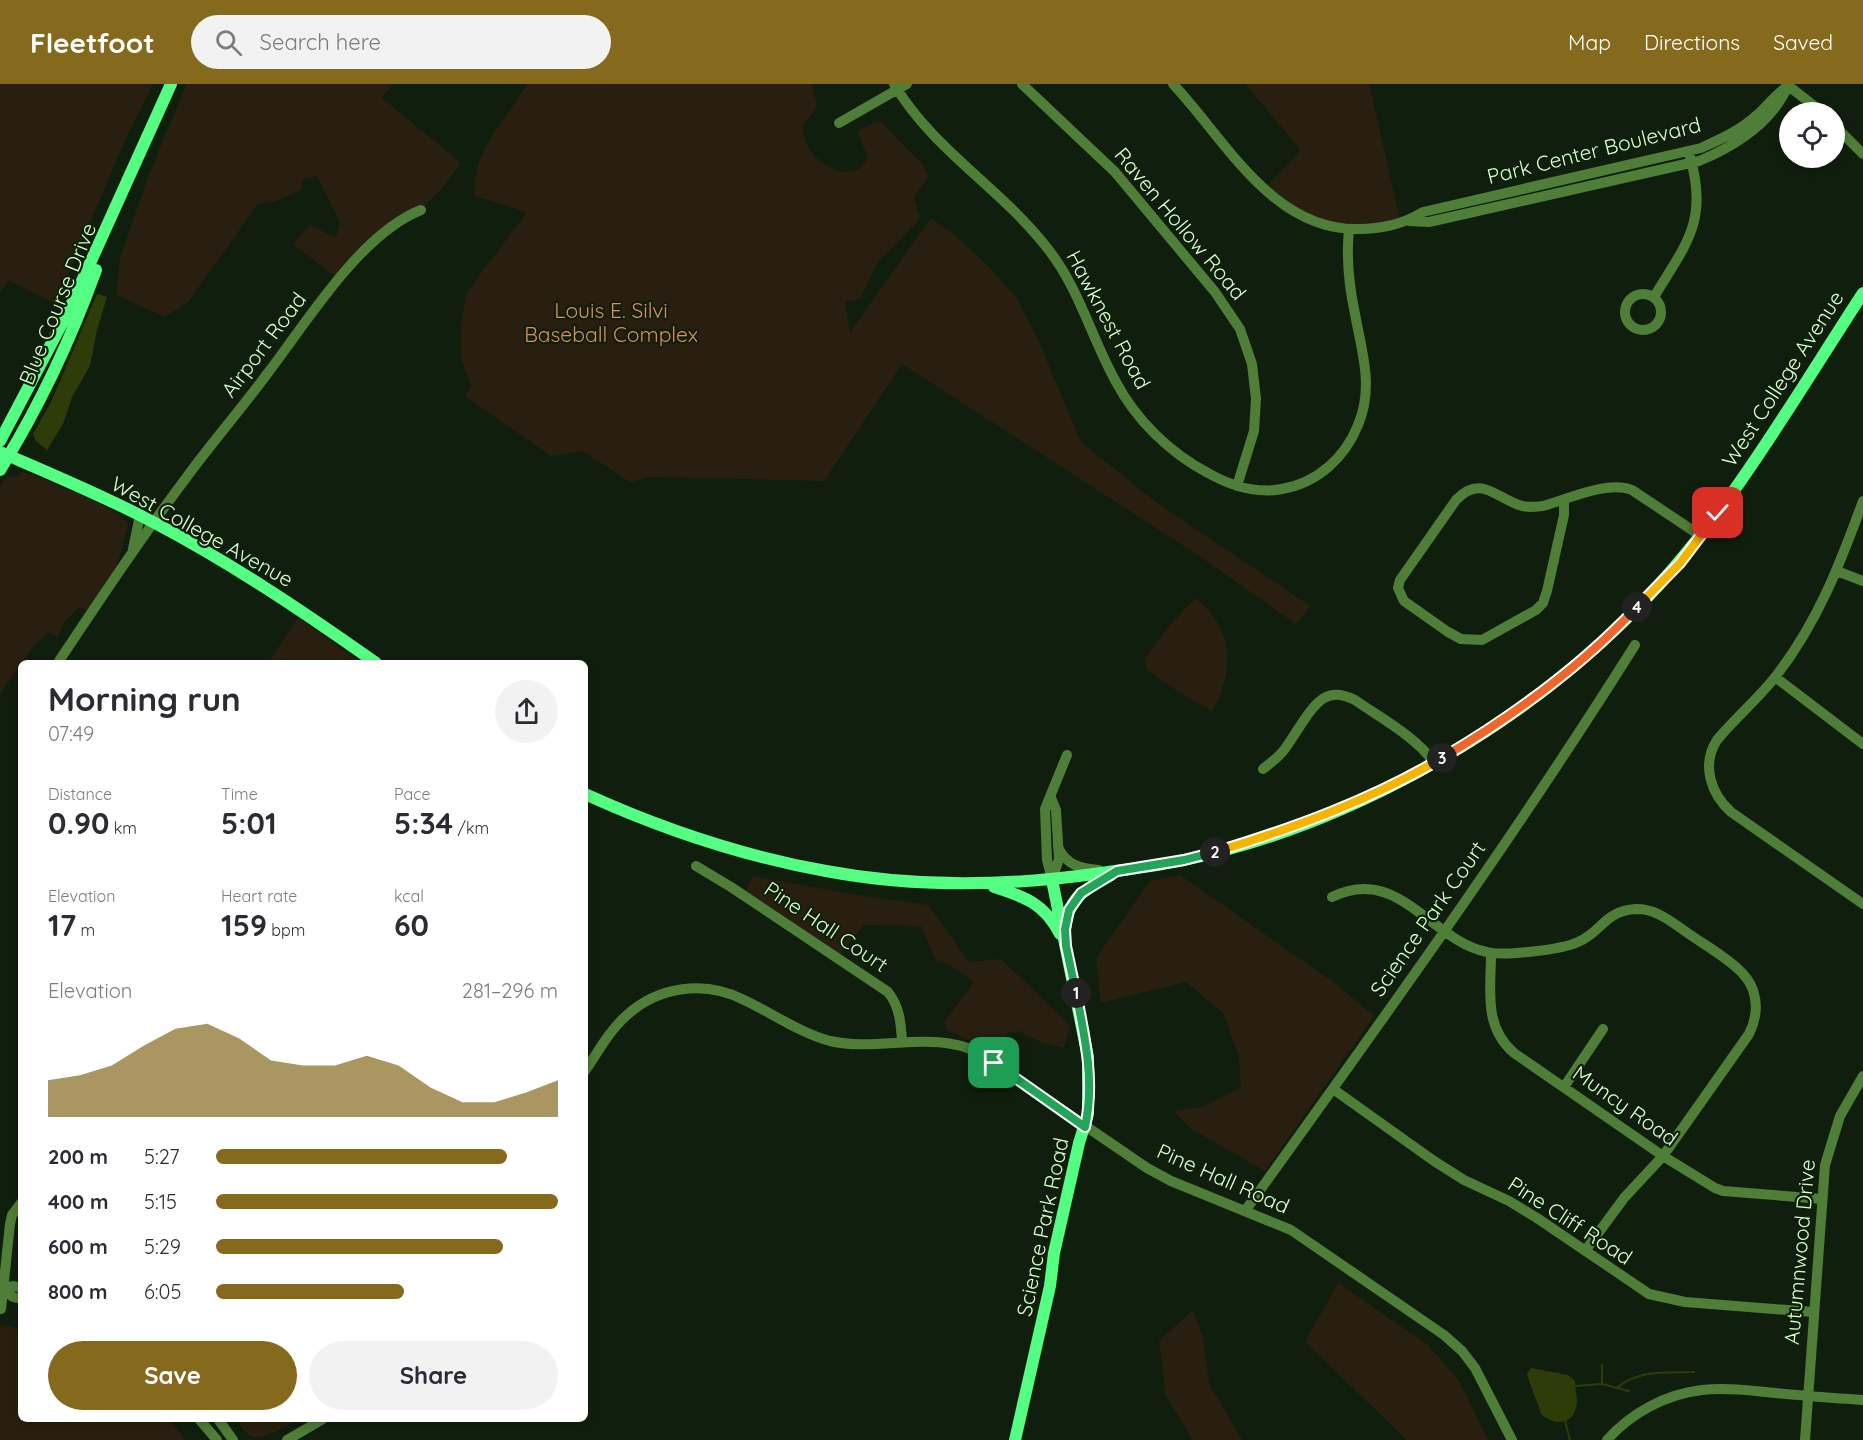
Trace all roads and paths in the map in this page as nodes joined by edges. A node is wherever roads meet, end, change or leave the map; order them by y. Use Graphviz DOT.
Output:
graph roads {
  1 [pos="171,84"];
  2 [pos="1022,84"];
  3 [pos="1173,84"];
  4 [pos="1788,85"];
  5 [pos="899,86"];
  6 [pos="1809,102"];
  7 [pos="838,123"];
  8 [pos="1845,136"];
  9 [pos="1863,154"];
  10 [pos="1690,157"];
  11 [pos="128,181"];
  12 [pos="422,210"];
  13 [pos="1408,221"];
  14 [pos="1349,229"];
  15 [pos="1863,293"];
  16 [pos="1654,297"];
  17 [pos="0,441"];
  18 [pos="4,454"];
  19 [pos="0,470"];
  20 [pos="1237,486"];
  21 [pos="1564,500"];
  22 [pos="1863,501"];
  23 [pos="140,515"];
  24 [pos="155,523"];
  25 [pos="1701,536"];
  26 [pos="132,552"];
  27 [pos="1837,571"];
  28 [pos="1863,581"];
  29 [pos="1635,645"];
  30 [pos="60,660"];
  31 [pos="372,660"];
  32 [pos="1775,677"];
  33 [pos="1863,744"];
  34 [pos="1067,755"];
  35 [pos="1434,763"];
  36 [pos="1263,769"];
  37 [pos="588,795"];
  38 [pos="1051,798"];
  39 [pos="1057,845"];
  40 [pos="696,866"];
  41 [pos="1117,871"];
  42 [pos="1052,880"];
  43 [pos="986,884"];
  44 [pos="1332,897"];
  45 [pos="1863,904"];
  46 [pos="1444,931"];
  47 [pos="1066,946"];
  48 [pos="1491,953"];
  49 [pos="1603,1029"];
  50 [pos="902,1042"];
  51 [pos="588,1067"];
  52 [pos="1863,1076"];
  53 [pos="1564,1087"];
  54 [pos="1333,1089"];
  55 [pos="1085,1127"];
  56 [pos="1664,1156"];
  57 [pos="1822,1199"];
  58 [pos="1245,1211"];
  59 [pos="16,1222"];
  60 [pos="1585,1251"];
  61 [pos="18,1287"];
  62 [pos="2,1289"];
  63 [pos="18,1298"];
  64 [pos="2,1309"];
  65 [pos="1814,1312"];
  66 [pos="1808,1396"];
  67 [pos="1863,1400"];
  68 [pos="202,1422"];
  69 [pos="221,1422"];
  70 [pos="318,1422"];
  71 [pos="217,1440"];
  72 [pos="233,1440"];
  73 [pos="288,1440"];
  74 [pos="1015,1440"];
  75 [pos="1512,1440"];
  76 [pos="1607,1440"];
  77 [pos="1805,1440"];
  1 -- 11 [label="main road, Blue Course Drive"];
  2 -- 20 [label="street, Raven Hollow Road"];
  3 -- 14 [label="street, Park Center Boulevard"];
  4 -- 6 [label="street"];
  4 -- 10 [label="street, Park Center Boulevard"];
  5 -- 7 [label="street"];
  5 -- 20 [label="street, Hawknest Road"];
  8 -- 9 [label="street"];
  10 -- 13 [label="street, Park Center Boulevard"];
  10 -- 13 [label="street, Park Center Boulevard"];
  10 -- 16 [label="street"];
  11 -- 17 [label="main road, Blue Course Drive"];
  11 -- 18 [label="main road, Blue Course Drive"];
  12 -- 24 [label="street, Airport Road"];
  13 -- 14 [label="street, Park Center Boulevard"];
  14 -- 20 [label="street, Hawknest Road"];
  15 -- 25 [label="main road, West College Avenue"];
  18 -- 19 [label="main road, Blue Course Drive"];
  18 -- 23 [label="main road, West College Avenue"];
  21 -- 21 [label="street"];
  21 -- 25 [label="street"];
  22 -- 27 [label="street"];
  23 -- 24 [label="main road, West College Avenue"];
  23 -- 26 [label="street"];
  24 -- 26 [label="street, Airport Road"];
  24 -- 31 [label="main road, West College Avenue"];
  25 -- 35 [label="main road, West College Avenue"];
  26 -- 30 [label="street, Airport Road"];
  27 -- 28 [label="street"];
  27 -- 32 [label="street"];
  29 -- 46 [label="street, Science Park Court"];
  32 -- 33 [label="street"];
  32 -- 45 [label="street"];
  34 -- 38 [label="street"];
  35 -- 36 [label="street"];
  35 -- 41 [label="main road, West College Avenue"];
  37 -- 43 [label="main road, West College Avenue"];
  38 -- 39 [label="street"];
  38 -- 42 [label="street"];
  39 -- 41 [label="street"];
  39 -- 42 [label="street"];
  40 -- 50 [label="street, Pine Hall Court"];
  41 -- 42 [label="main road, West College Avenue"];
  41 -- 47 [label="main road"];
  42 -- 43 [label="main road, West College Avenue"];
  42 -- 47 [label="main road, Science Park Road"];
  43 -- 47 [label="main road"];
  44 -- 46 [label="street"];
  46 -- 48 [label="street"];
  46 -- 54 [label="street, Science Park Court"];
  47 -- 55 [label="main road, Science Park Road"];
  48 -- 53 [label="street, Muncy Road"];
  48 -- 56 [label="street"];
  49 -- 53 [label="street"];
  50 -- 51 [label="street, Pine Hall Road"];
  50 -- 55 [label="street, Pine Hall Road"];
  52 -- 57 [label="street, Autumnwood Drive"];
  53 -- 56 [label="street, Muncy Road"];
  54 -- 58 [label="street, Science Park Court"];
  54 -- 60 [label="street, Pine Cliff Road"];
  55 -- 58 [label="street, Pine Hall Road"];
  55 -- 74 [label="main road, Science Park Road"];
  56 -- 57 [label="street, Muncy Road"];
  56 -- 60 [label="street"];
  57 -- 65 [label="street, Autumnwood Drive"];
  58 -- 75 [label="street, Pine Hall Road"];
  59 -- 62 [label="street"];
  60 -- 65 [label="street, Pine Cliff Road"];
  61 -- 62 [label="street"];
  62 -- 63 [label="street"];
  62 -- 64 [label="street"];
  65 -- 66 [label="street, Autumnwood Drive"];
  66 -- 67 [label="street"];
  66 -- 76 [label="street"];
  66 -- 77 [label="street, Autumnwood Drive"];
  68 -- 71 [label="street"];
  69 -- 72 [label="street"];
  70 -- 73 [label="street"];
}
